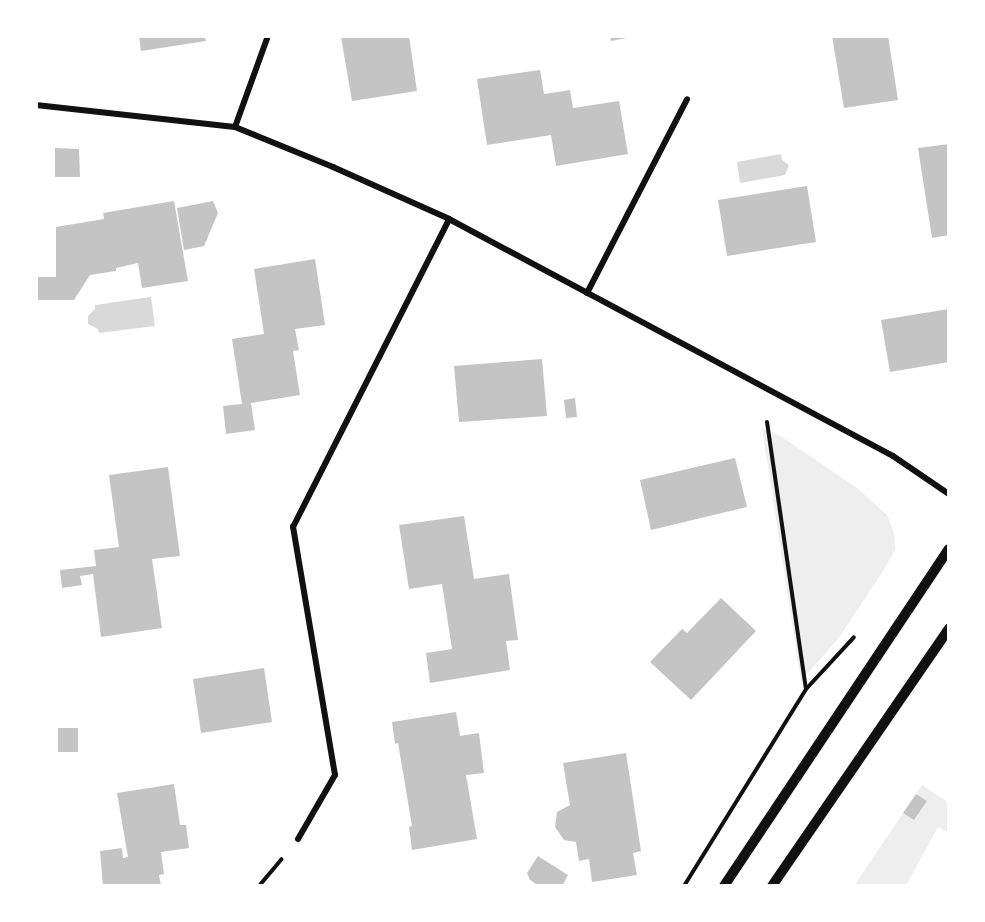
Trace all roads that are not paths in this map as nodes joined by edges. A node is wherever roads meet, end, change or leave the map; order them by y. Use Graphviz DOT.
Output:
graph roads {
  1 [pos="268,36"];
  2 [pos="687,99"];
  3 [pos="36,105"];
  4 [pos="235,127"];
  5 [pos="449,219"];
  6 [pos="587,293"];
  7 [pos="949,494"];
  8 [pos="949,549"];
  9 [pos="949,628"];
  10 [pos="298,838"];
  11 [pos="724,886"];
  12 [pos="772,886"];
  1 -- 4 [label="street"];
  2 -- 6 [label="street"];
  3 -- 4 [label="street"];
  4 -- 5 [label="street"];
  5 -- 6 [label="street"];
  5 -- 10 [label="street"];
  6 -- 7 [label="street"];
  8 -- 11 [label="street"];
  9 -- 12 [label="street"];
}
